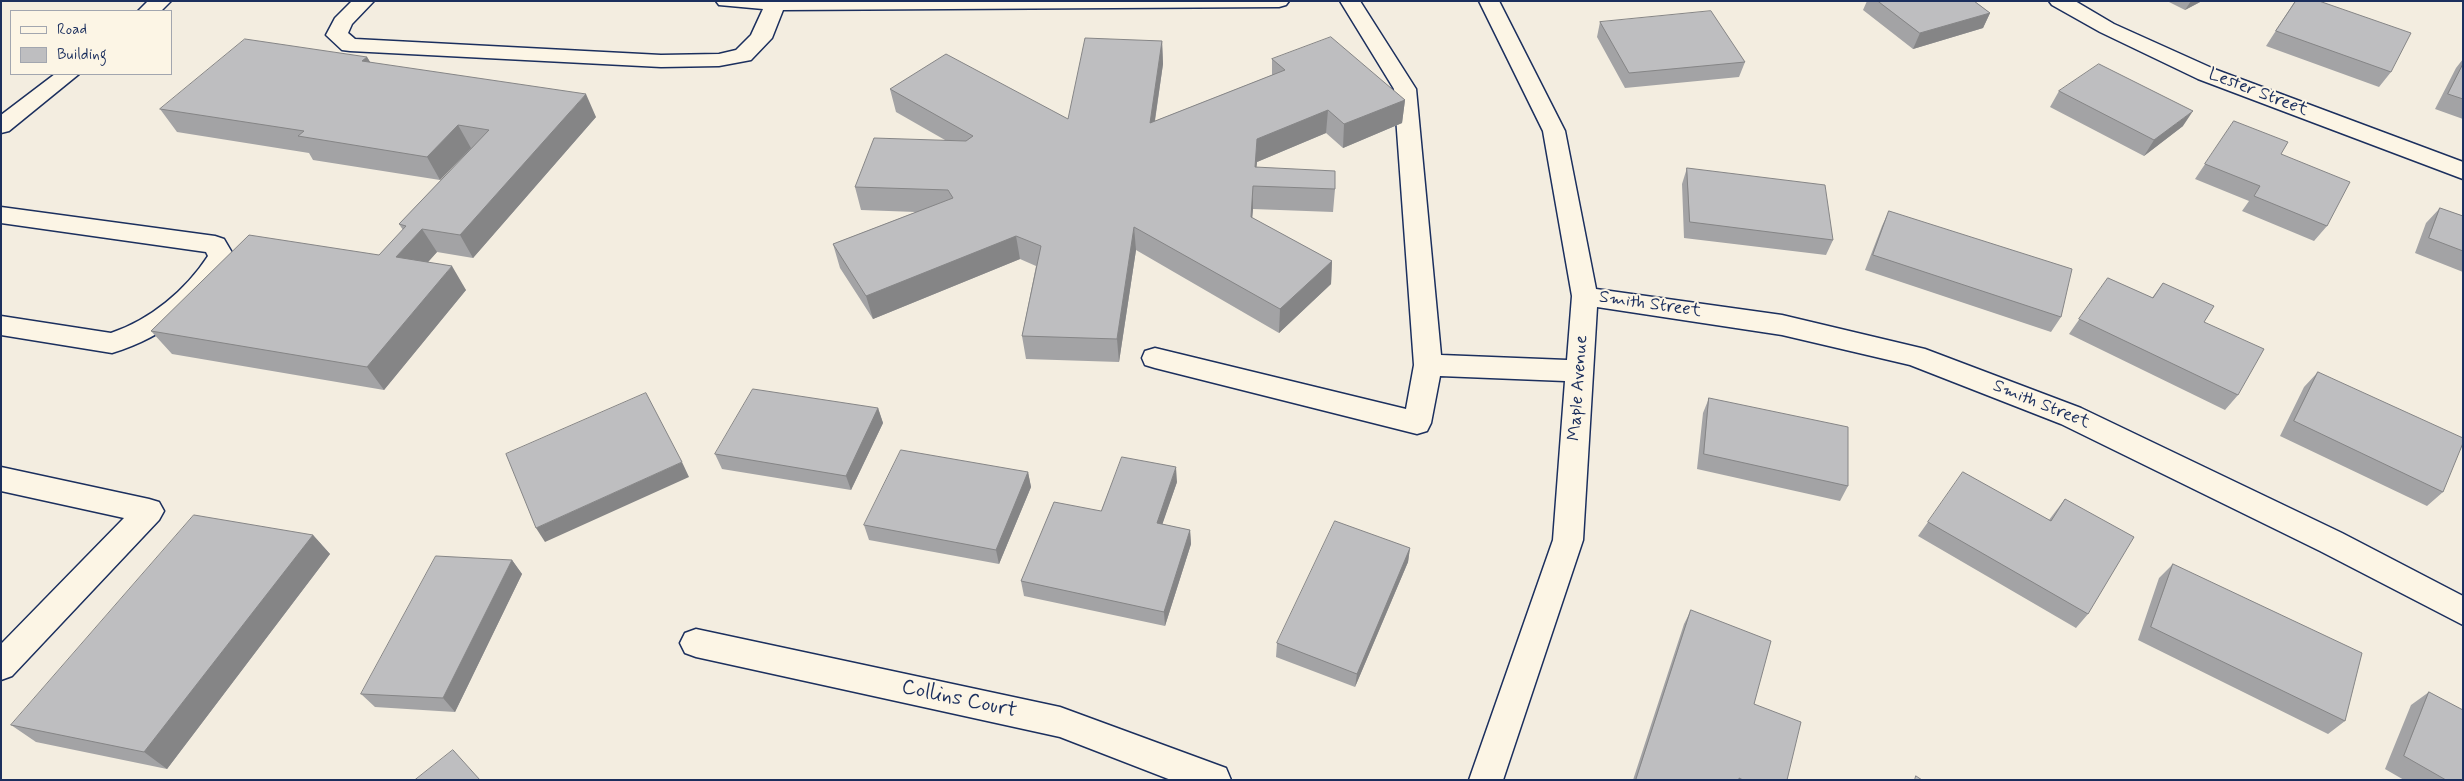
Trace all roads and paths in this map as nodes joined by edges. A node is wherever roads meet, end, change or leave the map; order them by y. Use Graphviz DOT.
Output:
graph roads {
  1 [pos="161,1"];
  2 [pos="364,1"];
  3 [pos="726,1"];
  4 [pos="1279,1"];
  5 [pos="1350,1"];
  6 [pos="1489,1"];
  7 [pos="2059,1"];
  8 [pos="1211,2"];
  9 [pos="783,3"];
  10 [pos="149,10"];
  11 [pos="67,75"];
  12 [pos="1,126"];
  13 [pos="2463,171"];
  14 [pos="1,215"];
  15 [pos="1585,296"];
  16 [pos="1,326"];
  17 [pos="1155,358"];
  18 [pos="1428,365"];
  19 [pos="1580,371"];
  20 [pos="1,479"];
  21 [pos="2463,612"];
  22 [pos="696,643"];
  23 [pos="1,666"];
  24 [pos="1214,780"];
  25 [pos="1486,780"];
  1 -- 10 [label="street"];
  2 -- 9 [label="street"];
  3 -- 9 [label="street"];
  4 -- 8 [label="street"];
  5 -- 18 [label="street"];
  6 -- 15 [label="street, Maple Avenue"];
  7 -- 13 [label="street, Lester Street"];
  8 -- 9 [label="street"];
  11 -- 12 [label="street"];
  14 -- 16 [label="street"];
  15 -- 19 [label="street, Maple Avenue"];
  15 -- 21 [label="street, Smith Street"];
  17 -- 18 [label="street"];
  18 -- 19 [label="street"];
  19 -- 25 [label="street, Maple Avenue"];
  20 -- 23 [label="street"];
  22 -- 24 [label="street, Collins Court"];
}
